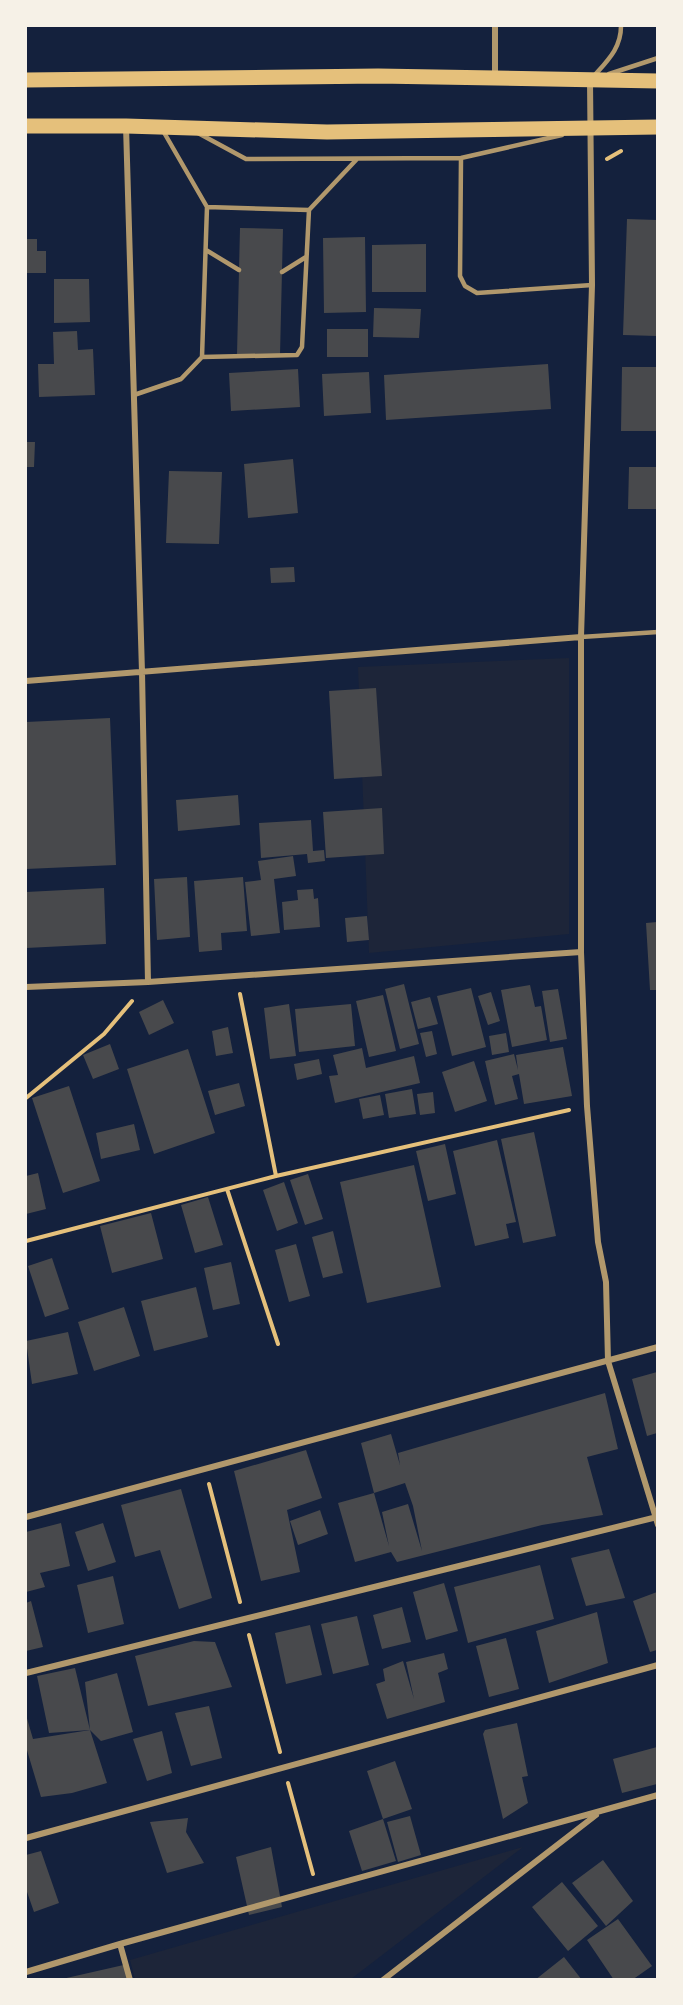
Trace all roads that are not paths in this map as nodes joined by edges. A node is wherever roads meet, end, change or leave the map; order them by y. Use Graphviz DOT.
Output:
graph roads {
  1 [pos="495,26"];
  2 [pos="621,26"];
  3 [pos="657,58"];
  4 [pos="495,78"];
  5 [pos="26,80"];
  6 [pos="591,80"];
  7 [pos="657,81"];
  8 [pos="26,126"];
  9 [pos="126,126"];
  10 [pos="160,127"];
  11 [pos="188,127"];
  12 [pos="657,127"];
  13 [pos="591,128"];
  14 [pos="461,158"];
  15 [pos="357,159"];
  16 [pos="207,207"];
  17 [pos="309,210"];
  18 [pos="206,250"];
  19 [pos="306,257"];
  20 [pos="239,270"];
  21 [pos="282,272"];
  22 [pos="592,285"];
  23 [pos="202,357"];
  24 [pos="134,395"];
  25 [pos="657,632"];
  26 [pos="581,637"];
  27 [pos="142,672"];
  28 [pos="26,681"];
  29 [pos="581,952"];
  30 [pos="148,982"];
  31 [pos="26,987"];
  32 [pos="657,1347"];
  33 [pos="608,1361"];
  34 [pos="26,1517"];
  35 [pos="657,1520"];
  36 [pos="657,1665"];
  37 [pos="26,1674"];
  38 [pos="657,1796"];
  39 [pos="600,1811"];
  40 [pos="26,1838"];
  41 [pos="120,1944"];
  42 [pos="26,1972"];
  43 [pos="130,1980"];
  44 [pos="382,1980"];
  1 -- 4 [label="street"];
  2 -- 6 [label="lane"];
  3 -- 6 [label="lane"];
  4 -- 5 [label="main road"];
  4 -- 6 [label="main road"];
  6 -- 7 [label="main road"];
  6 -- 13 [label="street"];
  8 -- 9 [label="main road"];
  9 -- 10 [label="main road"];
  9 -- 24 [label="street"];
  10 -- 11 [label="main road"];
  10 -- 16 [label="lane"];
  11 -- 13 [label="main road"];
  11 -- 15 [label="lane"];
  12 -- 13 [label="main road"];
  13 -- 14 [label="lane"];
  13 -- 22 [label="street"];
  14 -- 15 [label="lane"];
  14 -- 22 [label="lane"];
  15 -- 17 [label="lane"];
  16 -- 17 [label="lane"];
  16 -- 18 [label="lane"];
  17 -- 19 [label="lane"];
  18 -- 20 [label="lane"];
  18 -- 23 [label="lane"];
  19 -- 21 [label="lane"];
  19 -- 23 [label="lane"];
  22 -- 26 [label="street"];
  23 -- 24 [label="lane"];
  24 -- 27 [label="street"];
  25 -- 26 [label="lane"];
  26 -- 27 [label="street"];
  26 -- 29 [label="street"];
  27 -- 28 [label="street"];
  27 -- 30 [label="street"];
  29 -- 30 [label="street"];
  29 -- 33 [label="street"];
  30 -- 31 [label="street"];
  32 -- 33 [label="street"];
  33 -- 34 [label="street"];
  33 -- 35 [label="street"];
  35 -- 37 [label="street"];
  36 -- 40 [label="street"];
  38 -- 39 [label="street"];
  39 -- 41 [label="street"];
  39 -- 44 [label="street"];
  41 -- 42 [label="street"];
  41 -- 43 [label="street"];
}
